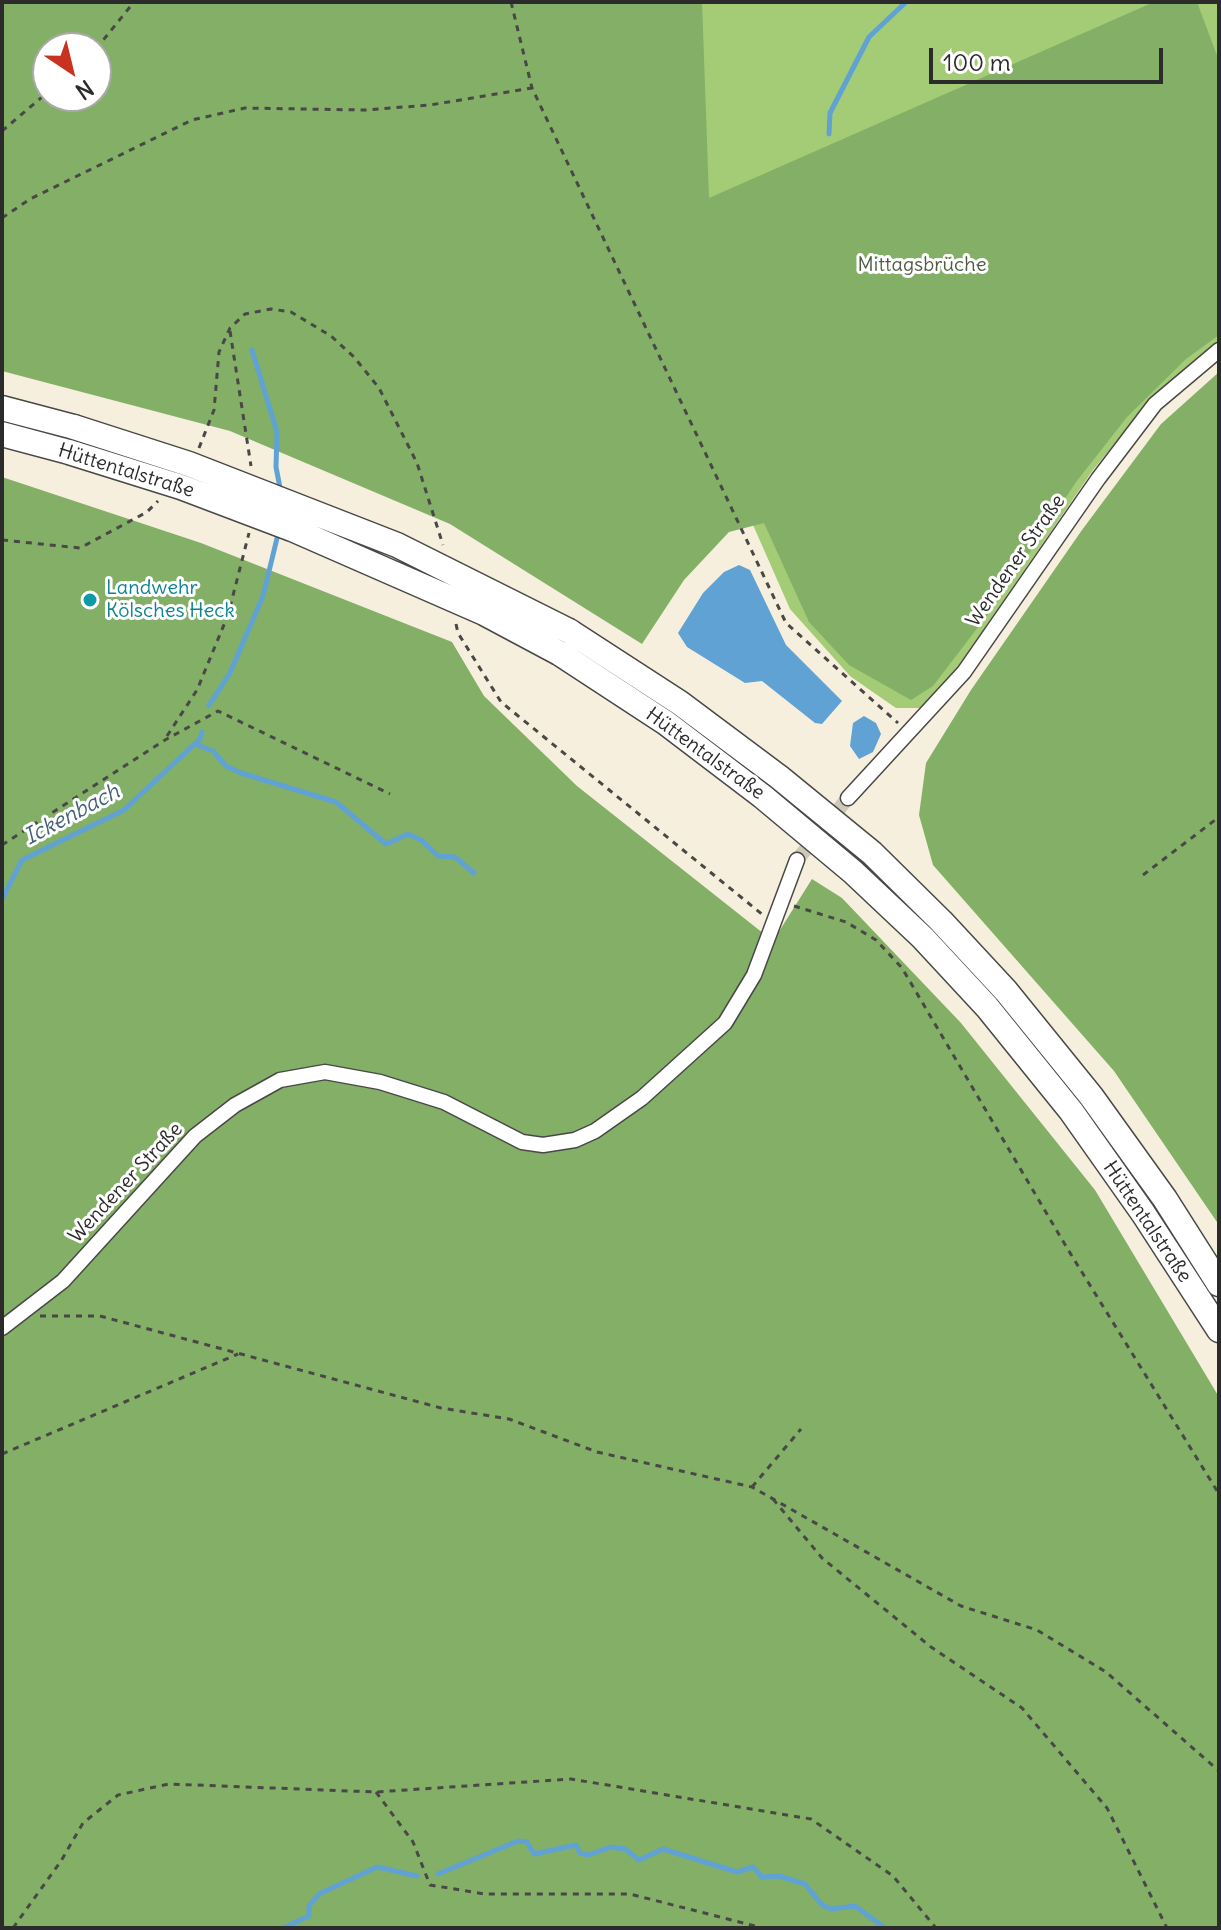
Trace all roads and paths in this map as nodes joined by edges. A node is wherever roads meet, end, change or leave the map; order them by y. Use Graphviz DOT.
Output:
graph roads {
  1 [pos="134,2"];
  2 [pos="511,2"];
  3 [pos="110,32"];
  4 [pos="532,88"];
  5 [pos="32,106"];
  6 [pos="2,131"];
  7 [pos="2,218"];
  8 [pos="230,328"];
  9 [pos="1219,350"];
  10 [pos="2,408"];
  11 [pos="2,434"];
  12 [pos="251,476"];
  13 [pos="249,520"];
  14 [pos="564,642"];
  15 [pos="910,734"];
  16 [pos="165,740"];
  17 [pos="390,794"];
  18 [pos="848,798"];
  19 [pos="1219,817"];
  20 [pos="2,845"];
  21 [pos="797,860"];
  22 [pos="1143,875"];
  23 [pos="779,902"];
  24 [pos="1219,1284"];
  25 [pos="20,1316"];
  26 [pos="2,1328"];
  27 [pos="1219,1330"];
  28 [pos="239,1353"];
  29 [pos="801,1429"];
  30 [pos="2,1454"];
  31 [pos="752,1487"];
  32 [pos="1219,1494"];
  33 [pos="770,1496"];
  34 [pos="1219,1771"];
  35 [pos="376,1792"];
  36 [pos="13,1928"];
  37 [pos="763,1928"];
  38 [pos="936,1928"];
  39 [pos="1167,1928"];
  1 -- 3 [label="path"];
  2 -- 4 [label="path"];
  4 -- 7 [label="path"];
  4 -- 15 [label="path"];
  5 -- 6 [label="path"];
  8 -- 12 [label="path"];
  9 -- 15 [label="street, Wendener Straße"];
  10 -- 14 [label="highway, Hüttentalstraße, bridge"];
  11 -- 14 [label="highway, Hüttentalstraße, bridge"];
  13 -- 16 [label="path"];
  14 -- 24 [label="highway, Hüttentalstraße"];
  14 -- 27 [label="highway, Hüttentalstraße"];
  15 -- 18 [label="street, Wendener Straße"];
  16 -- 17 [label="path"];
  16 -- 20 [label="path"];
  19 -- 22 [label="path"];
  21 -- 23 [label="street, Wendener Straße"];
  23 -- 25 [label="street, Wendener Straße"];
  23 -- 32 [label="path"];
  25 -- 26 [label="street, Wendener Straße"];
  25 -- 28 [label="path"];
  28 -- 30 [label="path"];
  28 -- 31 [label="path"];
  29 -- 31 [label="path"];
  31 -- 33 [label="path"];
  33 -- 34 [label="path"];
  33 -- 39 [label="path"];
  35 -- 36 [label="path"];
  35 -- 37 [label="path"];
  35 -- 38 [label="path"];
}
